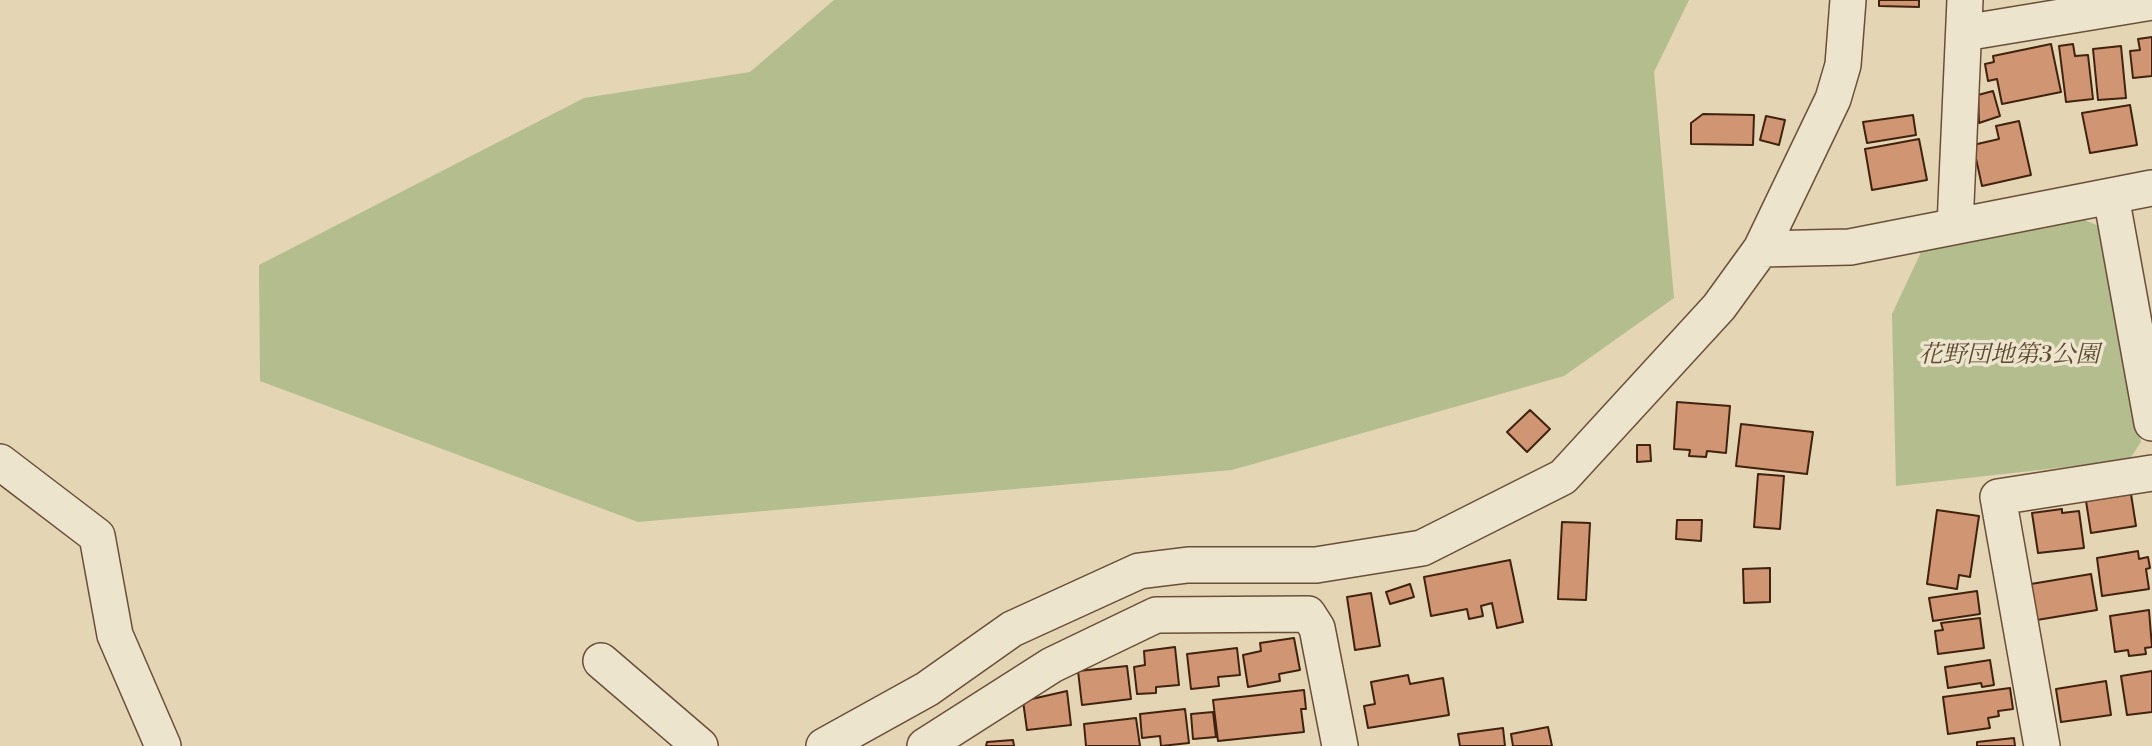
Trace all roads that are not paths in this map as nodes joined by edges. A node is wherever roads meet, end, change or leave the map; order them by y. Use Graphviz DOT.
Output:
graph roads {
  1 [pos="1848,0"];
  2 [pos="2152,2"];
  3 [pos="1964,16"];
  4 [pos="2152,188"];
  5 [pos="2111,196"];
  6 [pos="1955,226"];
  7 [pos="1761,249"];
  8 [pos="2152,423"];
  9 [pos="0,462"];
  10 [pos="2152,473"];
  11 [pos="601,661"];
  12 [pos="163,746"];
  13 [pos="700,746"];
  14 [pos="824,746"];
  15 [pos="925,746"];
  16 [pos="1339,746"];
  17 [pos="2042,746"];
  1 -- 7 [label="street"];
  2 -- 3 [label="street"];
  3 -- 6 [label="street"];
  4 -- 5 [label="street"];
  5 -- 6 [label="street"];
  5 -- 8 [label="street"];
  6 -- 7 [label="street"];
  7 -- 14 [label="street"];
  9 -- 12 [label="street"];
  10 -- 17 [label="street"];
  11 -- 13 [label="street"];
  15 -- 16 [label="street"];
}
